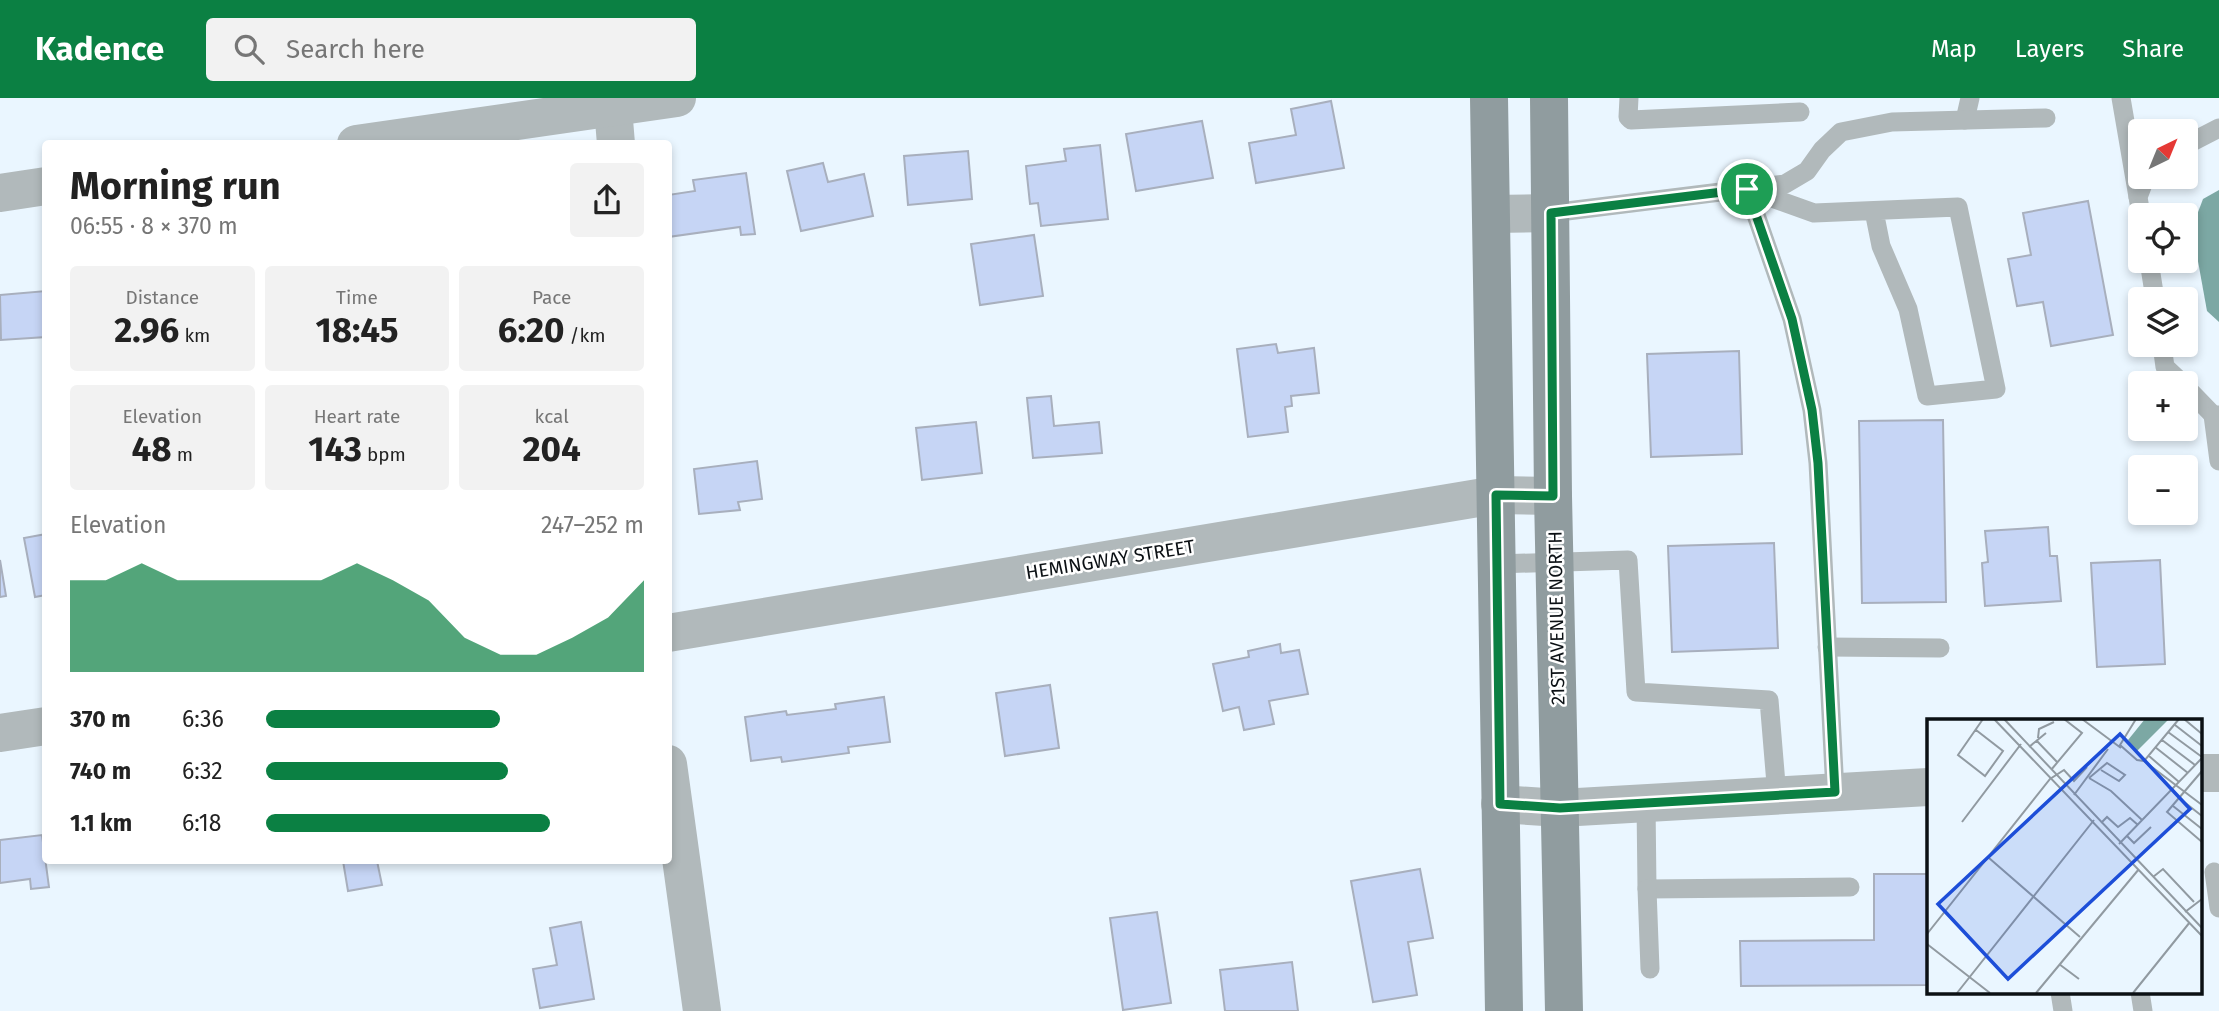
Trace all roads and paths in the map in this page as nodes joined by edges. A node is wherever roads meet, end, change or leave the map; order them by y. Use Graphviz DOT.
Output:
graph roads {
  1 [pos="677,98"];
  2 [pos="1489,98"];
  3 [pos="1549,98"];
  4 [pos="1629,98"];
  5 [pos="1970,98"];
  6 [pos="2121,98"];
  7 [pos="1800,112"];
  8 [pos="2046,118"];
  9 [pos="1965,120"];
  10 [pos="615,126"];
  11 [pos="2219,128"];
  12 [pos="2198,139"];
  13 [pos="414,140"];
  14 [pos="42,187"];
  15 [pos="1747,189"];
  16 [pos="0,193"];
  17 [pos="2139,203"];
  18 [pos="1874,211"];
  19 [pos="1551,213"];
  20 [pos="1491,214"];
  21 [pos="2198,398"];
  22 [pos="2216,415"];
  23 [pos="2219,461"];
  24 [pos="1496,495"];
  25 [pos="1553,496"];
  26 [pos="1555,563"];
  27 [pos="1497,564"];
  28 [pos="672,632"];
  29 [pos="1827,647"];
  30 [pos="1940,648"];
  31 [pos="42,727"];
  32 [pos="0,733"];
  33 [pos="1927,787"];
  34 [pos="1835,792"];
  35 [pos="672,793"];
  36 [pos="1777,796"];
  37 [pos="1646,802"];
  38 [pos="1500,804"];
  39 [pos="1560,808"];
  40 [pos="2211,872"];
  41 [pos="1850,887"];
  42 [pos="1647,889"];
  43 [pos="2219,908"];
  44 [pos="1650,969"];
  45 [pos="2060,993"];
  46 [pos="2140,993"];
  47 [pos="702,1011"];
  48 [pos="1504,1011"];
  49 [pos="1564,1011"];
  50 [pos="2063,1011"];
  51 [pos="2143,1011"];
  1 -- 10 [label="street"];
  2 -- 20 [label="main road"];
  3 -- 19 [label="main road, 21ST AVENUE NORTH"];
  4 -- 7 [label="lane"];
  5 -- 9 [label="lane"];
  6 -- 17 [label="lane"];
  8 -- 9 [label="lane"];
  9 -- 15 [label="lane"];
  10 -- 13 [label="street"];
  11 -- 12 [label="lane"];
  14 -- 16 [label="street"];
  15 -- 18 [label="lane"];
  15 -- 19 [label="lane"];
  15 -- 29 [label="lane"];
  18 -- 18 [label="lane"];
  19 -- 20 [label="street"];
  19 -- 25 [label="main road, 21ST AVENUE NORTH"];
  20 -- 24 [label="main road"];
  21 -- 22 [label="lane"];
  22 -- 23 [label="lane"];
  24 -- 25 [label="street, HEMINGWAY STREET"];
  24 -- 27 [label="main road"];
  24 -- 28 [label="street, HEMINGWAY STREET"];
  25 -- 26 [label="main road, 21ST AVENUE NORTH"];
  26 -- 27 [label="lane"];
  26 -- 36 [label="lane"];
  26 -- 39 [label="main road, 21ST AVENUE NORTH"];
  27 -- 38 [label="main road"];
  29 -- 30 [label="lane"];
  29 -- 34 [label="lane"];
  31 -- 32 [label="street"];
  33 -- 34 [label="street"];
  34 -- 36 [label="street"];
  35 -- 47 [label="street"];
  36 -- 37 [label="street"];
  37 -- 39 [label="street"];
  37 -- 42 [label="lane"];
  38 -- 39 [label="street"];
  38 -- 48 [label="main road"];
  39 -- 49 [label="main road, 21ST AVENUE NORTH"];
  40 -- 43 [label="lane"];
  41 -- 42 [label="lane"];
  42 -- 44 [label="lane"];
  45 -- 50 [label="lane"];
  46 -- 51 [label="lane"];
}
